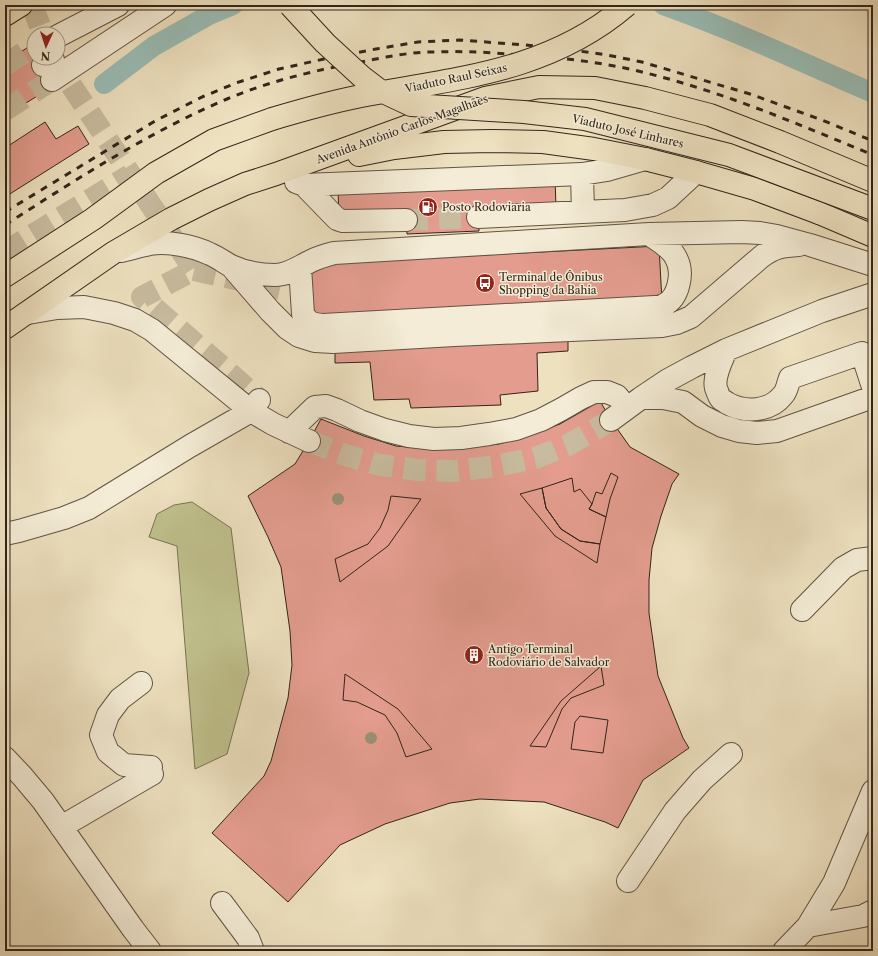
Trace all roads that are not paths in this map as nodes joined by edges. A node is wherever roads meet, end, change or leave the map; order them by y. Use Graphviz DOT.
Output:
graph roads {
  1 [pos="21,5"];
  2 [pos="118,5"];
  3 [pos="165,5"];
  4 [pos="290,5"];
  5 [pos="627,5"];
  6 [pos="5,15"];
  7 [pos="66,32"];
  8 [pos="49,68"];
  9 [pos="645,159"];
  10 [pos="696,172"];
  11 [pos="276,174"];
  12 [pos="582,174"];
  13 [pos="873,181"];
  14 [pos="304,185"];
  15 [pos="873,209"];
  16 [pos="583,212"];
  17 [pos="478,217"];
  18 [pos="406,220"];
  19 [pos="648,234"];
  20 [pos="873,236"];
  21 [pos="810,245"];
  22 [pos="113,253"];
  23 [pos="873,265"];
  24 [pos="231,266"];
  25 [pos="300,267"];
  26 [pos="5,276"];
  27 [pos="873,294"];
  28 [pos="28,313"];
  29 [pos="5,328"];
  30 [pos="726,350"];
  31 [pos="873,387"];
  32 [pos="873,397"];
  33 [pos="255,405"];
  34 [pos="626,409"];
  35 [pos="289,432"];
  36 [pos="309,441"];
  37 [pos="5,534"];
  38 [pos="873,558"];
  39 [pos="802,610"];
  40 [pos="141,683"];
  41 [pos="731,754"];
  42 [pos="5,758"];
  43 [pos="873,791"];
  44 [pos="61,826"];
  45 [pos="628,881"];
  46 [pos="222,903"];
  47 [pos="873,911"];
  48 [pos="808,926"];
  49 [pos="150,951"];
  50 [pos="253,951"];
  51 [pos="784,951"];
  1 -- 6 [label="main road"];
  2 -- 7 [label="lane"];
  3 -- 8 [label="lane"];
  4 -- 15 [label="main road, Viaduto José Linhares, bridge"];
  5 -- 26 [label="main road, Viaduto Raul Seixas, bridge"];
  9 -- 10 [label="main road, Avenida Antônio Carlos Magalhães"];
  9 -- 11 [label="main road, Avenida Antônio Carlos Magalhães"];
  9 -- 12 [label="lane"];
  10 -- 16 [label="lane"];
  10 -- 20 [label="main road, Avenida Antônio Carlos Magalhães"];
  11 -- 13 [label="main road, Avenida Antônio Carlos Magalhães"];
  11 -- 14 [label="lane"];
  11 -- 22 [label="main road, Avenida Antônio Carlos Magalhães"];
  12 -- 14 [label="lane"];
  12 -- 16 [label="lane"];
  14 -- 18 [label="lane"];
  16 -- 17 [label="lane"];
  19 -- 21 [label="lane"];
  19 -- 25 [label="lane"];
  19 -- 25 [label="lane"];
  21 -- 23 [label="lane"];
  21 -- 24 [label="lane"];
  22 -- 24 [label="lane"];
  22 -- 28 [label="main road, Avenida Antônio Carlos Magalhães"];
  24 -- 25 [label="lane"];
  27 -- 30 [label="lane"];
  28 -- 29 [label="main road, Avenida Antônio Carlos Magalhães"];
  28 -- 33 [label="lane"];
  30 -- 31 [label="lane"];
  30 -- 34 [label="lane"];
  32 -- 34 [label="lane"];
  33 -- 35 [label="lane"];
  33 -- 37 [label="lane"];
  34 -- 35 [label="lane"];
  35 -- 36 [label="lane"];
  38 -- 39 [label="lane"];
  40 -- 44 [label="lane"];
  41 -- 45 [label="lane"];
  42 -- 44 [label="lane"];
  43 -- 48 [label="lane"];
  44 -- 49 [label="lane"];
  46 -- 50 [label="lane"];
  47 -- 48 [label="lane"];
  48 -- 51 [label="lane"];
}
